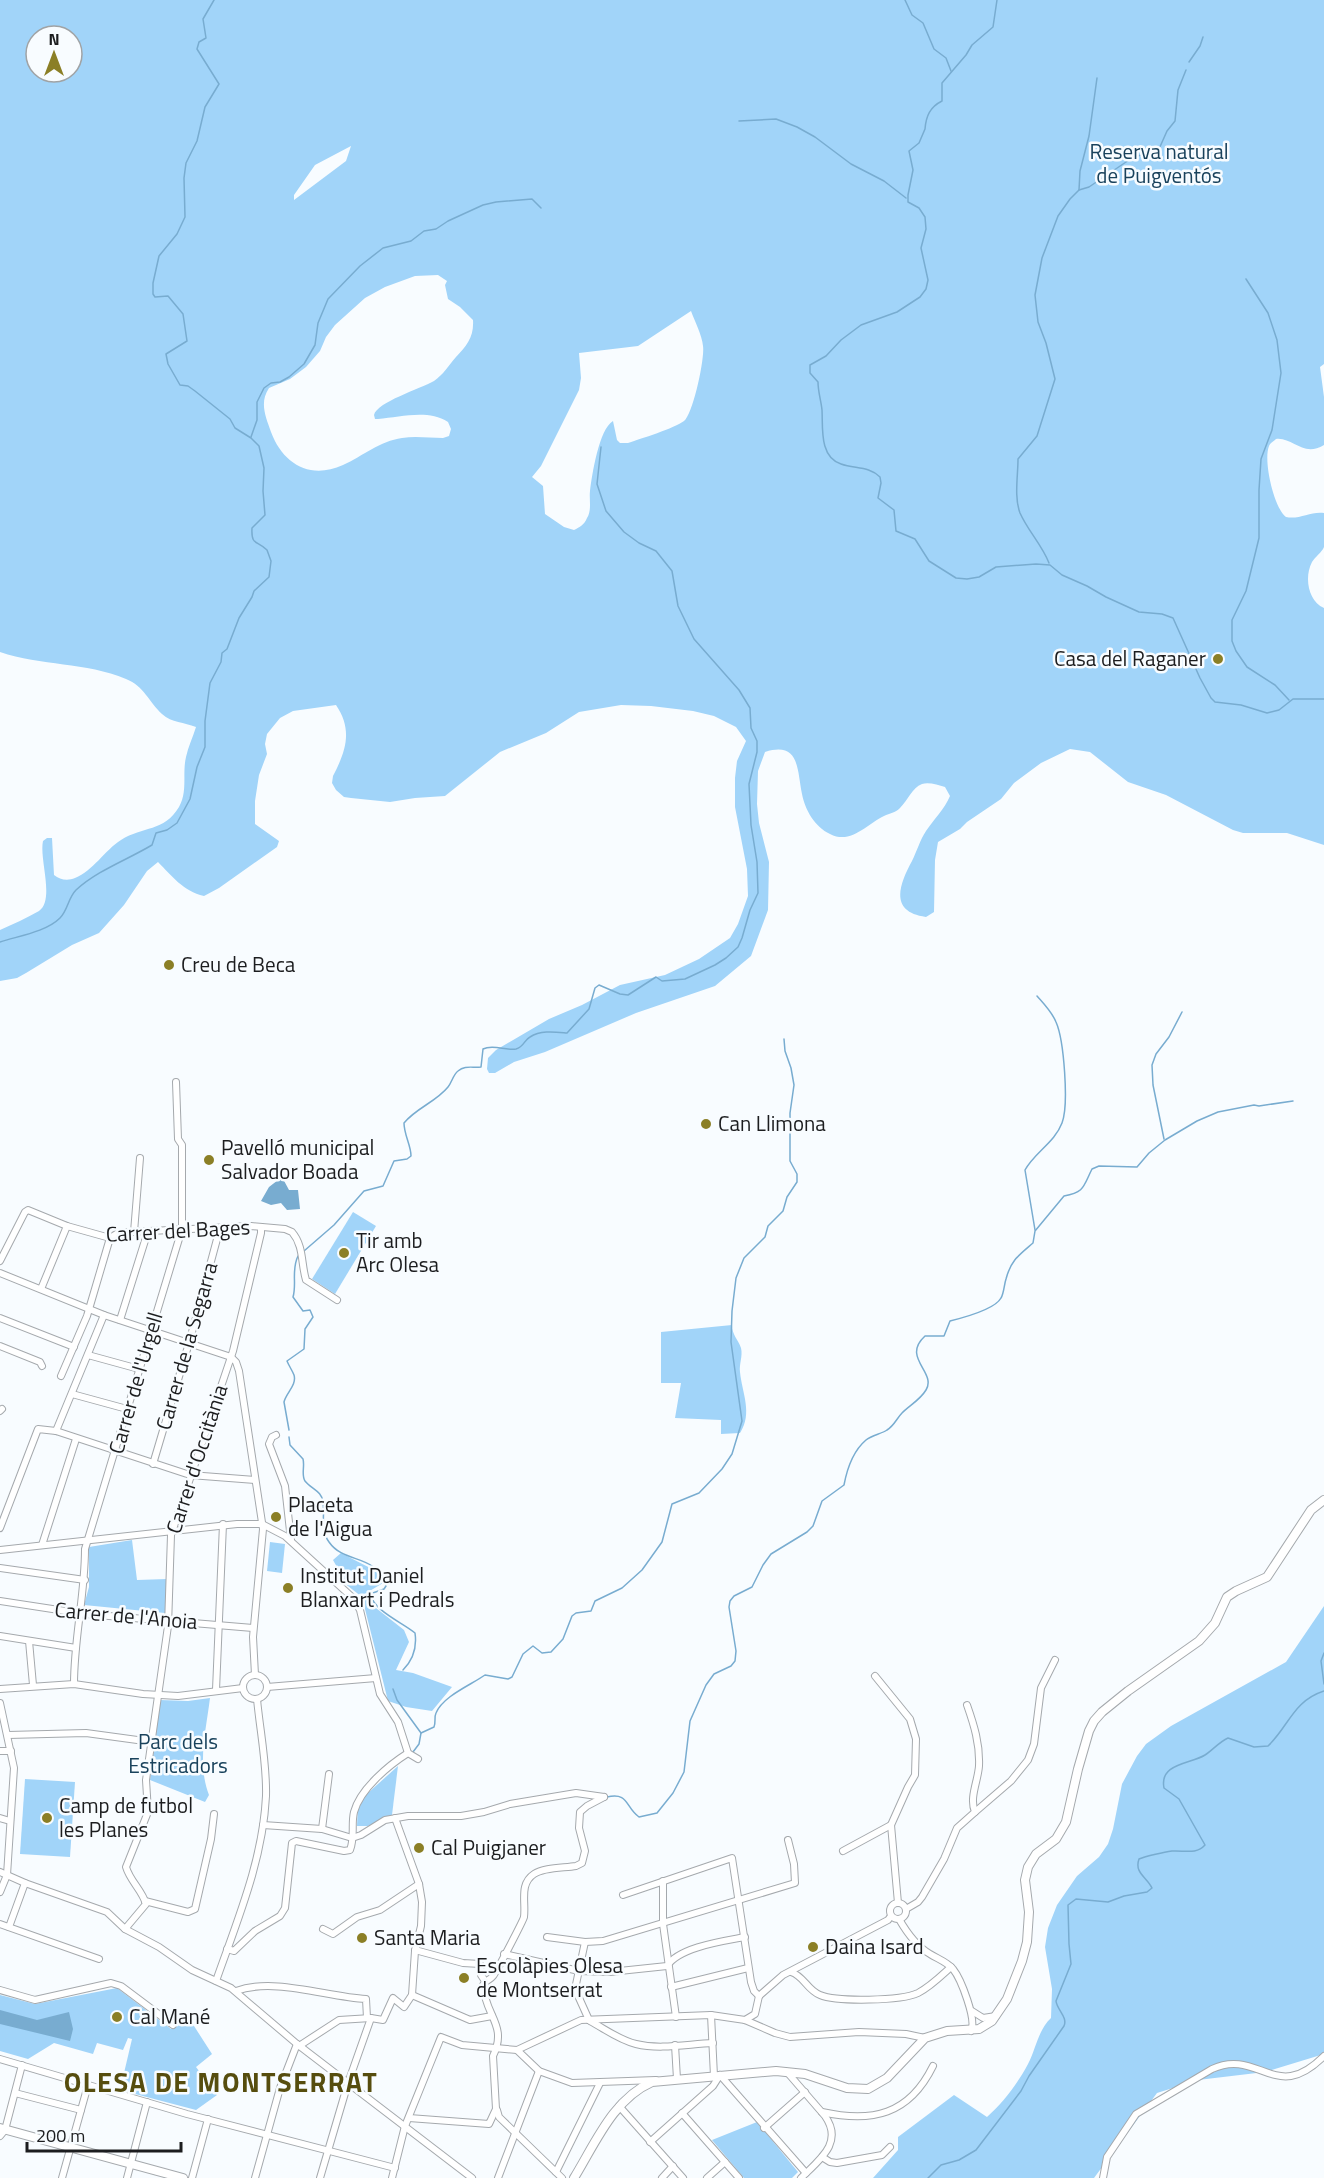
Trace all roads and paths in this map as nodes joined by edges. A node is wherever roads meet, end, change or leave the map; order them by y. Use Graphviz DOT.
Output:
graph roads {
  1 [pos="176,1082"];
  2 [pos="140,1158"];
  3 [pos="67,1226"];
  4 [pos="261,1227"];
  5 [pos="220,1228"];
  6 [pos="182,1229"];
  7 [pos="148,1231"];
  8 [pos="135,1232"];
  9 [pos="110,1238"];
  10 [pos="0,1261"];
  11 [pos="0,1273"];
  12 [pos="41,1289"];
  13 [pos="337,1300"];
  14 [pos="88,1308"];
  15 [pos="104,1315"];
  16 [pos="0,1318"];
  17 [pos="120,1320"];
  18 [pos="151,1330"];
  19 [pos="189,1343"];
  20 [pos="0,1346"];
  21 [pos="74,1347"];
  22 [pos="88,1355"];
  23 [pos="231,1357"];
  24 [pos="42,1366"];
  25 [pos="139,1370"];
  26 [pos="61,1376"];
  27 [pos="72,1394"];
  28 [pos="127,1409"];
  29 [pos="56,1431"];
  30 [pos="276,1435"];
  31 [pos="76,1438"];
  32 [pos="116,1452"];
  33 [pos="153,1464"];
  34 [pos="190,1475"];
  35 [pos="255,1480"];
  36 [pos="1324,1500"];
  37 [pos="224,1524"];
  38 [pos="262,1524"];
  39 [pos="0,1528"];
  40 [pos="172,1530"];
  41 [pos="88,1540"];
  42 [pos="291,1540"];
  43 [pos="42,1545"];
  44 [pos="0,1550"];
  45 [pos="0,1568"];
  46 [pos="85,1580"];
  47 [pos="0,1600"];
  48 [pos="80,1614"];
  49 [pos="169,1620"];
  50 [pos="220,1624"];
  51 [pos="253,1628"];
  52 [pos="0,1636"];
  53 [pos="29,1641"];
  54 [pos="76,1648"];
  55 [pos="1055,1660"];
  56 [pos="255,1675"];
  57 [pos="875,1676"];
  58 [pos="376,1678"];
  59 [pos="74,1684"];
  60 [pos="33,1685"];
  61 [pos="267,1687"];
  62 [pos="243,1688"];
  63 [pos="0,1689"];
  64 [pos="216,1690"];
  65 [pos="159,1695"];
  66 [pos="257,1700"];
  67 [pos="0,1703"];
  68 [pos="967,1705"];
  69 [pos="8,1735"];
  70 [pos="152,1742"];
  71 [pos="0,1751"];
  72 [pos="11,1751"];
  73 [pos="408,1753"];
  74 [pos="418,1759"];
  75 [pos="329,1774"];
  76 [pos="975,1812"];
  77 [pos="214,1814"];
  78 [pos="0,1818"];
  79 [pos="394,1818"];
  80 [pos="10,1821"];
  81 [pos="263,1825"];
  82 [pos="891,1825"];
  83 [pos="322,1829"];
  84 [pos="352,1838"];
  85 [pos="788,1840"];
  86 [pos="843,1851"];
  87 [pos="3,1874"];
  88 [pos="663,1881"];
  89 [pos="25,1883"];
  90 [pos="419,1884"];
  91 [pos="0,1892"];
  92 [pos="623,1895"];
  93 [pos="145,1900"];
  94 [pos="738,1900"];
  95 [pos="898,1903"];
  96 [pos="906,1909"];
  97 [pos="891,1916"];
  98 [pos="899,1919"];
  99 [pos="0,1924"];
  100 [pos="663,1924"];
  101 [pos="9,1927"];
  102 [pos="125,1929"];
  103 [pos="323,1929"];
  104 [pos="547,1937"];
  105 [pos="745,1937"];
  106 [pos="585,1942"];
  107 [pos="227,1949"];
  108 [pos="415,1950"];
  109 [pos="504,1954"];
  110 [pos="99,1959"];
  111 [pos="807,1963"];
  112 [pos="668,1966"];
  113 [pos="951,1967"];
  114 [pos="748,1968"];
  115 [pos="579,1971"];
  116 [pos="791,1972"];
  117 [pos="485,1981"];
  118 [pos="804,1981"];
  119 [pos="216,1982"];
  120 [pos="671,1987"];
  121 [pos="0,1990"];
  122 [pos="236,1991"];
  123 [pos="412,1995"];
  124 [pos="759,1996"];
  125 [pos="970,2009"];
  126 [pos="755,2014"];
  127 [pos="711,2015"];
  128 [pos="492,2016"];
  129 [pos="997,2016"];
  130 [pos="676,2017"];
  131 [pos="369,2018"];
  132 [pos="616,2019"];
  133 [pos="590,2020"];
  134 [pos="745,2020"];
  135 [pos="173,2025"];
  136 [pos="761,2027"];
  137 [pos="971,2031"];
  138 [pos="609,2032"];
  139 [pos="925,2038"];
  140 [pos="712,2043"];
  141 [pos="298,2045"];
  142 [pos="675,2045"];
  143 [pos="497,2049"];
  144 [pos="517,2050"];
  145 [pos="1324,2056"];
  146 [pos="0,2059"];
  147 [pos="22,2065"];
  148 [pos="933,2066"];
  149 [pos="787,2071"];
  150 [pos="539,2072"];
  151 [pos="805,2074"];
  152 [pos="717,2076"];
  153 [pos="677,2079"];
  154 [pos="627,2080"];
  155 [pos="659,2080"];
  156 [pos="348,2083"];
  157 [pos="600,2083"];
  158 [pos="88,2085"];
  159 [pos="635,2090"];
  160 [pos="15,2093"];
  161 [pos="806,2093"];
  162 [pos="691,2094"];
  163 [pos="697,2100"];
  164 [pos="147,2102"];
  165 [pos="619,2106"];
  166 [pos="496,2109"];
  167 [pos="81,2110"];
  168 [pos="822,2111"];
  169 [pos="682,2113"];
  170 [pos="409,2118"];
  171 [pos="208,2119"];
  172 [pos="405,2126"];
  173 [pos="764,2128"];
  174 [pos="2,2131"];
  175 [pos="516,2134"];
  176 [pos="267,2135"];
  177 [pos="650,2142"];
  178 [pos="890,2147"];
  179 [pos="70,2149"];
  180 [pos="327,2151"];
  181 [pos="822,2157"];
  182 [pos="725,2162"];
  183 [pos="130,2164"];
  184 [pos="673,2166"];
  185 [pos="395,2168"];
  186 [pos="556,2172"];
  187 [pos="803,2176"];
  188 [pos="62,2178"];
  189 [pos="127,2178"];
  190 [pos="183,2178"];
  191 [pos="192,2178"];
  192 [pos="255,2178"];
  193 [pos="320,2178"];
  194 [pos="392,2178"];
  195 [pos="472,2178"];
  196 [pos="498,2178"];
  197 [pos="562,2178"];
  198 [pos="574,2178"];
  199 [pos="662,2178"];
  200 [pos="684,2178"];
  201 [pos="707,2178"];
  202 [pos="739,2178"];
  203 [pos="1103,2178"];
  1 -- 6 [label="street, Carrer de l'Urgell"];
  2 -- 8 [label="street"];
  3 -- 9 [label="street, Carrer del Bages"];
  3 -- 10 [label="street, Carrer del Bages"];
  3 -- 12 [label="street"];
  4 -- 5 [label="street, Carrer del Bages"];
  4 -- 13 [label="street, Carrer del Bages"];
  4 -- 23 [label="street, Carrer d'Occitània"];
  5 -- 6 [label="street, Carrer del Bages"];
  5 -- 19 [label="street, Carrer de la Segarra"];
  6 -- 7 [label="street, Carrer del Bages"];
  6 -- 18 [label="street, Carrer de l'Urgell"];
  7 -- 8 [label="street, Carrer del Bages"];
  7 -- 17 [label="street"];
  8 -- 9 [label="street, Carrer del Bages"];
  9 -- 14 [label="street"];
  11 -- 12 [label="street"];
  12 -- 14 [label="street"];
  14 -- 15 [label="street"];
  14 -- 21 [label="street"];
  15 -- 17 [label="street"];
  15 -- 22 [label="street"];
  16 -- 21 [label="street"];
  17 -- 18 [label="street"];
  18 -- 19 [label="street"];
  18 -- 25 [label="street, Carrer de l'Urgell"];
  19 -- 23 [label="street"];
  19 -- 33 [label="street, Carrer de la Segarra"];
  20 -- 24 [label="street"];
  21 -- 26 [label="street"];
  22 -- 25 [label="street"];
  22 -- 27 [label="street"];
  23 -- 34 [label="street, Carrer d'Occitània"];
  23 -- 35 [label="street"];
  25 -- 28 [label="street, Carrer de l'Urgell"];
  27 -- 28 [label="street"];
  27 -- 29 [label="street"];
  28 -- 32 [label="street, Carrer de l'Urgell"];
  29 -- 31 [label="street"];
  29 -- 39 [label="street"];
  30 -- 42 [label="street"];
  31 -- 32 [label="street"];
  31 -- 43 [label="street"];
  32 -- 33 [label="street"];
  32 -- 41 [label="street, Carrer de l'Urgell"];
  33 -- 34 [label="street"];
  34 -- 35 [label="street"];
  34 -- 40 [label="street, Carrer d'Occitània"];
  35 -- 38 [label="street"];
  36 -- 129 [label="street"];
  37 -- 38 [label="street"];
  37 -- 40 [label="street"];
  37 -- 50 [label="street"];
  38 -- 42 [label="street"];
  38 -- 51 [label="street"];
  40 -- 41 [label="street"];
  40 -- 49 [label="street, Carrer d'Occitània"];
  41 -- 43 [label="street"];
  41 -- 46 [label="street, Carrer de l'Urgell"];
  42 -- 58 [label="street"];
  43 -- 44 [label="street"];
  45 -- 46 [label="street"];
  46 -- 48 [label="street, Carrer de l'Urgell"];
  47 -- 48 [label="street, Carrer de l'Anoia"];
  48 -- 49 [label="street, Carrer de l'Anoia"];
  48 -- 54 [label="street, Carrer de l'Urgell"];
  49 -- 50 [label="street, Carrer de l'Anoia"];
  49 -- 65 [label="street, Carrer d'Occitània"];
  50 -- 51 [label="street, Carrer de l'Anoia"];
  50 -- 64 [label="street"];
  51 -- 56 [label="street"];
  52 -- 53 [label="street"];
  53 -- 54 [label="street"];
  53 -- 60 [label="street"];
  54 -- 59 [label="street, Carrer de l'Urgell"];
  55 -- 76 [label="street"];
  56 -- 61 [label="street"];
  56 -- 62 [label="street"];
  57 -- 82 [label="street"];
  58 -- 61 [label="street"];
  58 -- 73 [label="street"];
  59 -- 60 [label="street"];
  59 -- 65 [label="street"];
  60 -- 63 [label="street"];
  61 -- 66 [label="street"];
  62 -- 64 [label="street"];
  62 -- 66 [label="street"];
  64 -- 65 [label="street"];
  65 -- 70 [label="street, Carrer d'Occitània"];
  66 -- 81 [label="street"];
  67 -- 69 [label="street"];
  68 -- 76 [label="street"];
  69 -- 70 [label="street"];
  69 -- 72 [label="street"];
  70 -- 93 [label="street, Carrer d'Occitània"];
  71 -- 72 [label="street"];
  72 -- 80 [label="street"];
  73 -- 74 [label="street"];
  73 -- 84 [label="street"];
  75 -- 83 [label="street"];
  76 -- 96 [label="street"];
  77 -- 93 [label="street"];
  78 -- 80 [label="street"];
  79 -- 84 [label="street"];
  79 -- 90 [label="street"];
  79 -- 109 [label="street"];
  80 -- 87 [label="street"];
  81 -- 83 [label="street"];
  81 -- 107 [label="street"];
  82 -- 86 [label="street"];
  82 -- 95 [label="street"];
  83 -- 84 [label="street"];
  84 -- 107 [label="street"];
  85 -- 94 [label="street"];
  87 -- 89 [label="street"];
  87 -- 91 [label="street"];
  88 -- 92 [label="street"];
  88 -- 94 [label="street"];
  88 -- 100 [label="street"];
  89 -- 101 [label="street"];
  89 -- 102 [label="street"];
  90 -- 103 [label="street"];
  90 -- 108 [label="street"];
  93 -- 102 [label="street"];
  94 -- 100 [label="street"];
  94 -- 105 [label="street"];
  95 -- 96 [label="street"];
  95 -- 97 [label="street"];
  96 -- 98 [label="street"];
  97 -- 98 [label="street"];
  97 -- 111 [label="street"];
  98 -- 113 [label="street"];
  99 -- 101 [label="street"];
  100 -- 106 [label="street"];
  100 -- 112 [label="street"];
  101 -- 110 [label="street"];
  102 -- 119 [label="street"];
  104 -- 106 [label="street"];
  105 -- 112 [label="street"];
  105 -- 114 [label="street"];
  106 -- 115 [label="street"];
  107 -- 119 [label="street"];
  108 -- 117 [label="street"];
  108 -- 123 [label="street"];
  109 -- 115 [label="street"];
  109 -- 117 [label="street"];
  111 -- 116 [label="street"];
  111 -- 118 [label="street"];
  112 -- 115 [label="street"];
  112 -- 120 [label="street"];
  113 -- 118 [label="street"];
  113 -- 125 [label="street"];
  114 -- 120 [label="street"];
  114 -- 124 [label="street"];
  115 -- 133 [label="street"];
  116 -- 118 [label="street"];
  116 -- 124 [label="street"];
  117 -- 128 [label="street"];
  119 -- 122 [label="street"];
  120 -- 130 [label="street"];
  121 -- 135 [label="street"];
  122 -- 131 [label="street"];
  122 -- 141 [label="street"];
  123 -- 128 [label="street"];
  123 -- 131 [label="street"];
  124 -- 126 [label="street"];
  125 -- 129 [label="street"];
  125 -- 137 [label="street"];
  126 -- 134 [label="street"];
  126 -- 136 [label="street"];
  127 -- 130 [label="street"];
  127 -- 134 [label="street"];
  127 -- 140 [label="street"];
  128 -- 143 [label="street"];
  129 -- 137 [label="street"];
  130 -- 132 [label="street"];
  131 -- 141 [label="street"];
  131 -- 156 [label="street"];
  132 -- 133 [label="street"];
  132 -- 138 [label="street"];
  133 -- 138 [label="street"];
  133 -- 144 [label="street"];
  134 -- 136 [label="street"];
  136 -- 139 [label="street"];
  137 -- 139 [label="street"];
  138 -- 142 [label="street"];
  139 -- 151 [label="street"];
  140 -- 142 [label="street"];
  140 -- 152 [label="street"];
  141 -- 156 [label="street"];
  141 -- 176 [label="street"];
  142 -- 153 [label="street"];
  143 -- 144 [label="street"];
  143 -- 166 [label="street"];
  143 -- 170 [label="street"];
  144 -- 150 [label="street"];
  145 -- 203 [label="street"];
  146 -- 147 [label="street"];
  147 -- 158 [label="street"];
  147 -- 160 [label="street"];
  148 -- 168 [label="street"];
  149 -- 151 [label="street"];
  149 -- 152 [label="street"];
  149 -- 161 [label="street"];
  150 -- 157 [label="street"];
  150 -- 175 [label="street"];
  151 -- 161 [label="street"];
  152 -- 153 [label="street"];
  152 -- 163 [label="street"];
  152 -- 173 [label="street"];
  153 -- 155 [label="street"];
  154 -- 155 [label="street"];
  154 -- 157 [label="street"];
  154 -- 159 [label="street"];
  155 -- 159 [label="street"];
  156 -- 172 [label="street"];
  156 -- 180 [label="street"];
  157 -- 186 [label="street"];
  158 -- 164 [label="street"];
  158 -- 167 [label="street"];
  159 -- 165 [label="street"];
  160 -- 167 [label="street"];
  160 -- 174 [label="street"];
  161 -- 168 [label="street"];
  161 -- 173 [label="street"];
  162 -- 163 [label="street"];
  163 -- 169 [label="street"];
  164 -- 171 [label="street"];
  164 -- 183 [label="street"];
  165 -- 177 [label="street"];
  165 -- 198 [label="street"];
  166 -- 170 [label="street"];
  166 -- 175 [label="street"];
  167 -- 179 [label="street"];
  168 -- 181 [label="street"];
  169 -- 177 [label="street"];
  169 -- 182 [label="street"];
  170 -- 172 [label="street"];
  171 -- 176 [label="street"];
  171 -- 191 [label="street"];
  172 -- 185 [label="street"];
  172 -- 195 [label="street"];
  173 -- 187 [label="street"];
  174 -- 179 [label="street"];
  175 -- 186 [label="street"];
  175 -- 196 [label="street"];
  176 -- 180 [label="street"];
  176 -- 192 [label="street"];
  177 -- 184 [label="street"];
  178 -- 181 [label="street"];
  179 -- 183 [label="street"];
  179 -- 188 [label="street"];
  180 -- 185 [label="street"];
  180 -- 193 [label="street"];
  181 -- 187 [label="street"];
  182 -- 201 [label="street"];
  182 -- 202 [label="street"];
  183 -- 189 [label="street"];
  183 -- 190 [label="street"];
  184 -- 199 [label="street"];
  184 -- 200 [label="street"];
  185 -- 194 [label="street"];
  186 -- 197 [label="street"];
}
